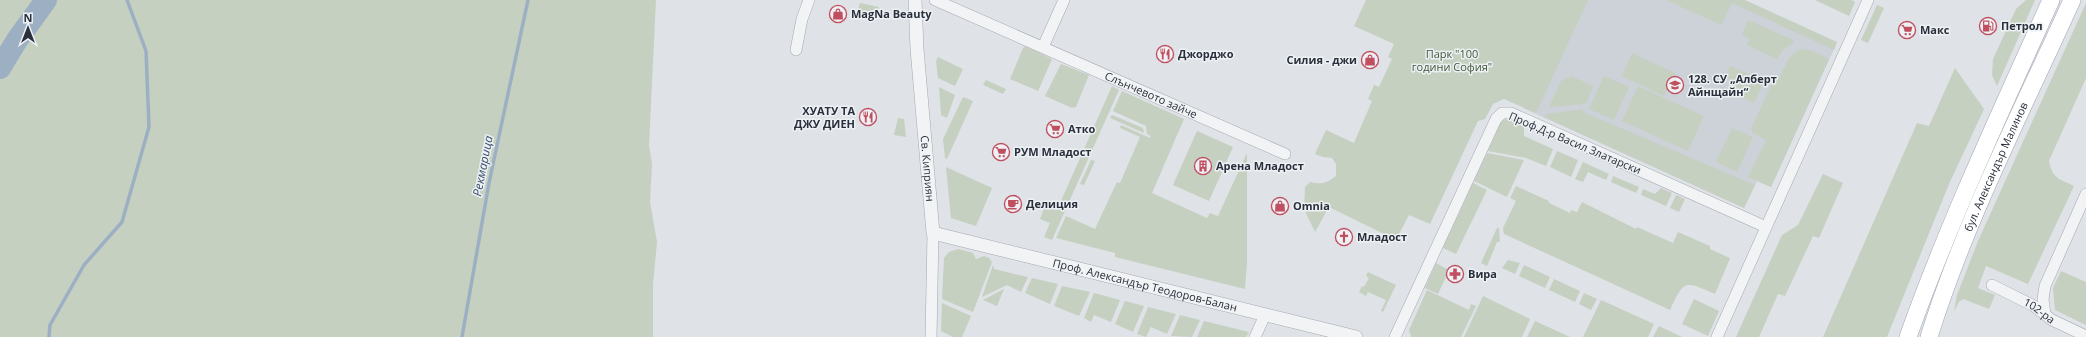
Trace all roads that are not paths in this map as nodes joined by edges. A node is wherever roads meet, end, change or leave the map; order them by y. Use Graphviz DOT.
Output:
graph roads {
  1 [pos="809,0"];
  2 [pos="916,0"];
  3 [pos="935,0"];
  4 [pos="1064,0"];
  5 [pos="1868,0"];
  6 [pos="2051,0"];
  7 [pos="2072,0"];
  8 [pos="1042,47"];
  9 [pos="796,50"];
  10 [pos="1285,154"];
  11 [pos="2086,194"];
  12 [pos="1766,227"];
  13 [pos="934,233"];
  14 [pos="1992,285"];
  15 [pos="2045,314"];
  16 [pos="1265,315"];
  17 [pos="2086,336"];
  18 [pos="931,337"];
  19 [pos="1255,337"];
  20 [pos="1356,337"];
  21 [pos="1395,337"];
  22 [pos="1717,337"];
  23 [pos="1908,337"];
  24 [pos="1929,337"];
  1 -- 9 [label="street"];
  2 -- 13 [label="street, Св. Киприян"];
  3 -- 8 [label="street, Слънчевото зайче"];
  4 -- 8 [label="street"];
  5 -- 12 [label="street"];
  6 -- 23 [label="main road, бул. Александър Малинов"];
  7 -- 24 [label="main road, бул. Александър Малинов"];
  8 -- 10 [label="street, Слънчевото зайче"];
  11 -- 15 [label="street"];
  12 -- 21 [label="street, Проф.Д-р Васил Златарски"];
  12 -- 22 [label="street"];
  13 -- 16 [label="street, Проф. Александър Теодоров-Балан"];
  13 -- 18 [label="street, Св. Киприян"];
  14 -- 15 [label="street, 102-ра"];
  15 -- 17 [label="street, 102-ра"];
  16 -- 19 [label="street"];
  16 -- 20 [label="street, Проф. Александър Теодоров-Балан"];
}
